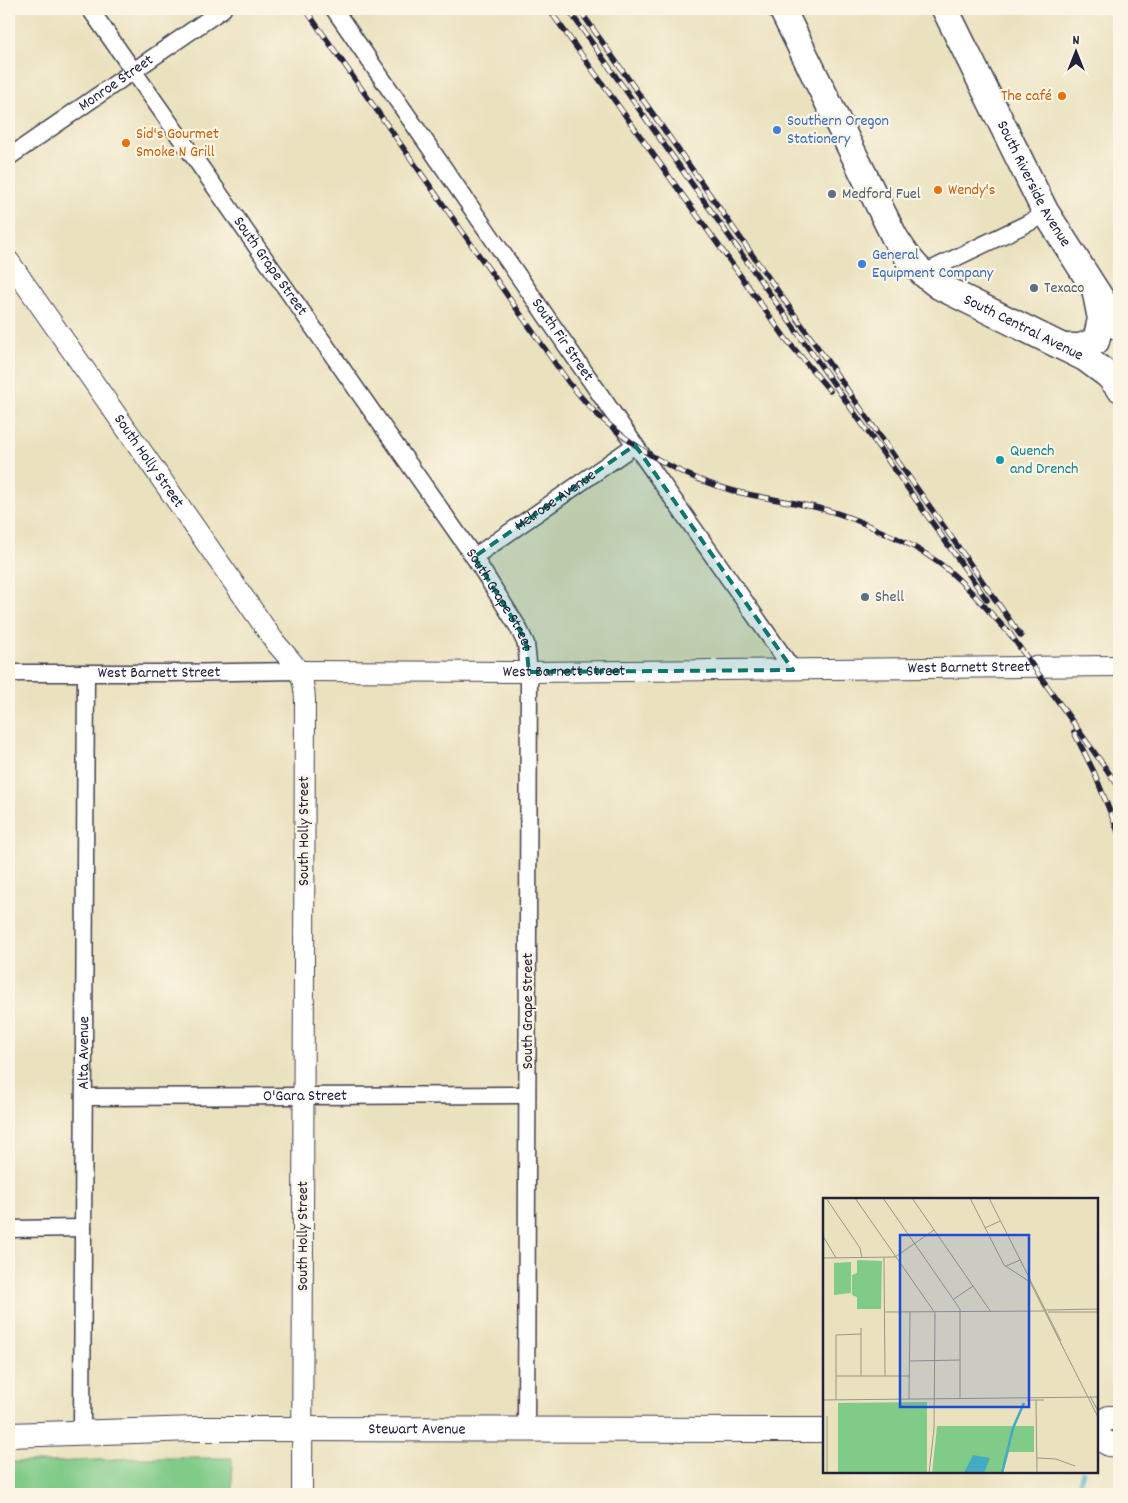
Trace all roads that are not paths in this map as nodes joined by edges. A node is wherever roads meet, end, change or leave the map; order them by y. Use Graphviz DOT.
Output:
graph roads {
  1 [pos="90,9"];
  2 [pos="223,9"];
  3 [pos="334,9"];
  4 [pos="782,9"];
  5 [pos="945,9"];
  6 [pos="134,71"];
  7 [pos="9,157"];
  8 [pos="1047,214"];
  9 [pos="9,261"];
  10 [pos="922,274"];
  11 [pos="1094,287"];
  12 [pos="1119,327"];
  13 [pos="1063,346"];
  14 [pos="1119,388"];
  15 [pos="635,445"];
  16 [pos="474,557"];
  17 [pos="1119,666"];
  18 [pos="793,670"];
  19 [pos="299,671"];
  20 [pos="529,672"];
  21 [pos="9,674"];
  22 [pos="86,674"];
  23 [pos="527,1095"];
  24 [pos="304,1096"];
  25 [pos="84,1098"];
  26 [pos="83,1228"];
  27 [pos="9,1229"];
  28 [pos="1119,1418"];
  29 [pos="1098,1424"];
  30 [pos="302,1429"];
  31 [pos="526,1430"];
  32 [pos="823,1430"];
  33 [pos="82,1432"];
  34 [pos="9,1436"];
  35 [pos="1098,1438"];
  36 [pos="1119,1445"];
  37 [pos="302,1494"];
  1 -- 6 [label="street, South Grape Street"];
  2 -- 6 [label="street, Monroe Street"];
  3 -- 15 [label="street, South Fir Street"];
  4 -- 10 [label="main road, South Central Avenue"];
  5 -- 8 [label="main road, South Riverside Avenue"];
  6 -- 7 [label="street, Monroe Street"];
  6 -- 16 [label="street, South Grape Street"];
  8 -- 10 [label="street"];
  8 -- 11 [label="main road, South Riverside Avenue"];
  9 -- 19 [label="street, South Holly Street"];
  10 -- 13 [label="main road, South Central Avenue"];
  11 -- 12 [label="main road, South Riverside Avenue"];
  11 -- 13 [label="main road"];
  13 -- 14 [label="main road, South Central Avenue"];
  15 -- 16 [label="street, Melrose Avenue"];
  15 -- 18 [label="street, South Fir Street"];
  16 -- 20 [label="street, South Grape Street"];
  17 -- 18 [label="street, West Barnett Street"];
  18 -- 20 [label="street, West Barnett Street"];
  19 -- 20 [label="street, West Barnett Street"];
  19 -- 22 [label="street, West Barnett Street"];
  19 -- 24 [label="street, South Holly Street"];
  20 -- 23 [label="street, South Grape Street"];
  21 -- 22 [label="street, West Barnett Street"];
  22 -- 25 [label="street, Alta Avenue"];
  23 -- 24 [label="street, O'Gara Street"];
  23 -- 31 [label="street, South Grape Street"];
  24 -- 25 [label="street, O'Gara Street"];
  24 -- 30 [label="street, South Holly Street"];
  25 -- 26 [label="street, Alta Avenue"];
  26 -- 27 [label="street"];
  26 -- 33 [label="street, Alta Avenue"];
  28 -- 29 [label="main road"];
  30 -- 31 [label="main road, Stewart Avenue"];
  30 -- 33 [label="main road, Stewart Avenue"];
  30 -- 37 [label="street, South Holly Street"];
  31 -- 32 [label="main road, Stewart Avenue"];
  33 -- 34 [label="main road, Stewart Avenue"];
  35 -- 36 [label="main road"];
}
